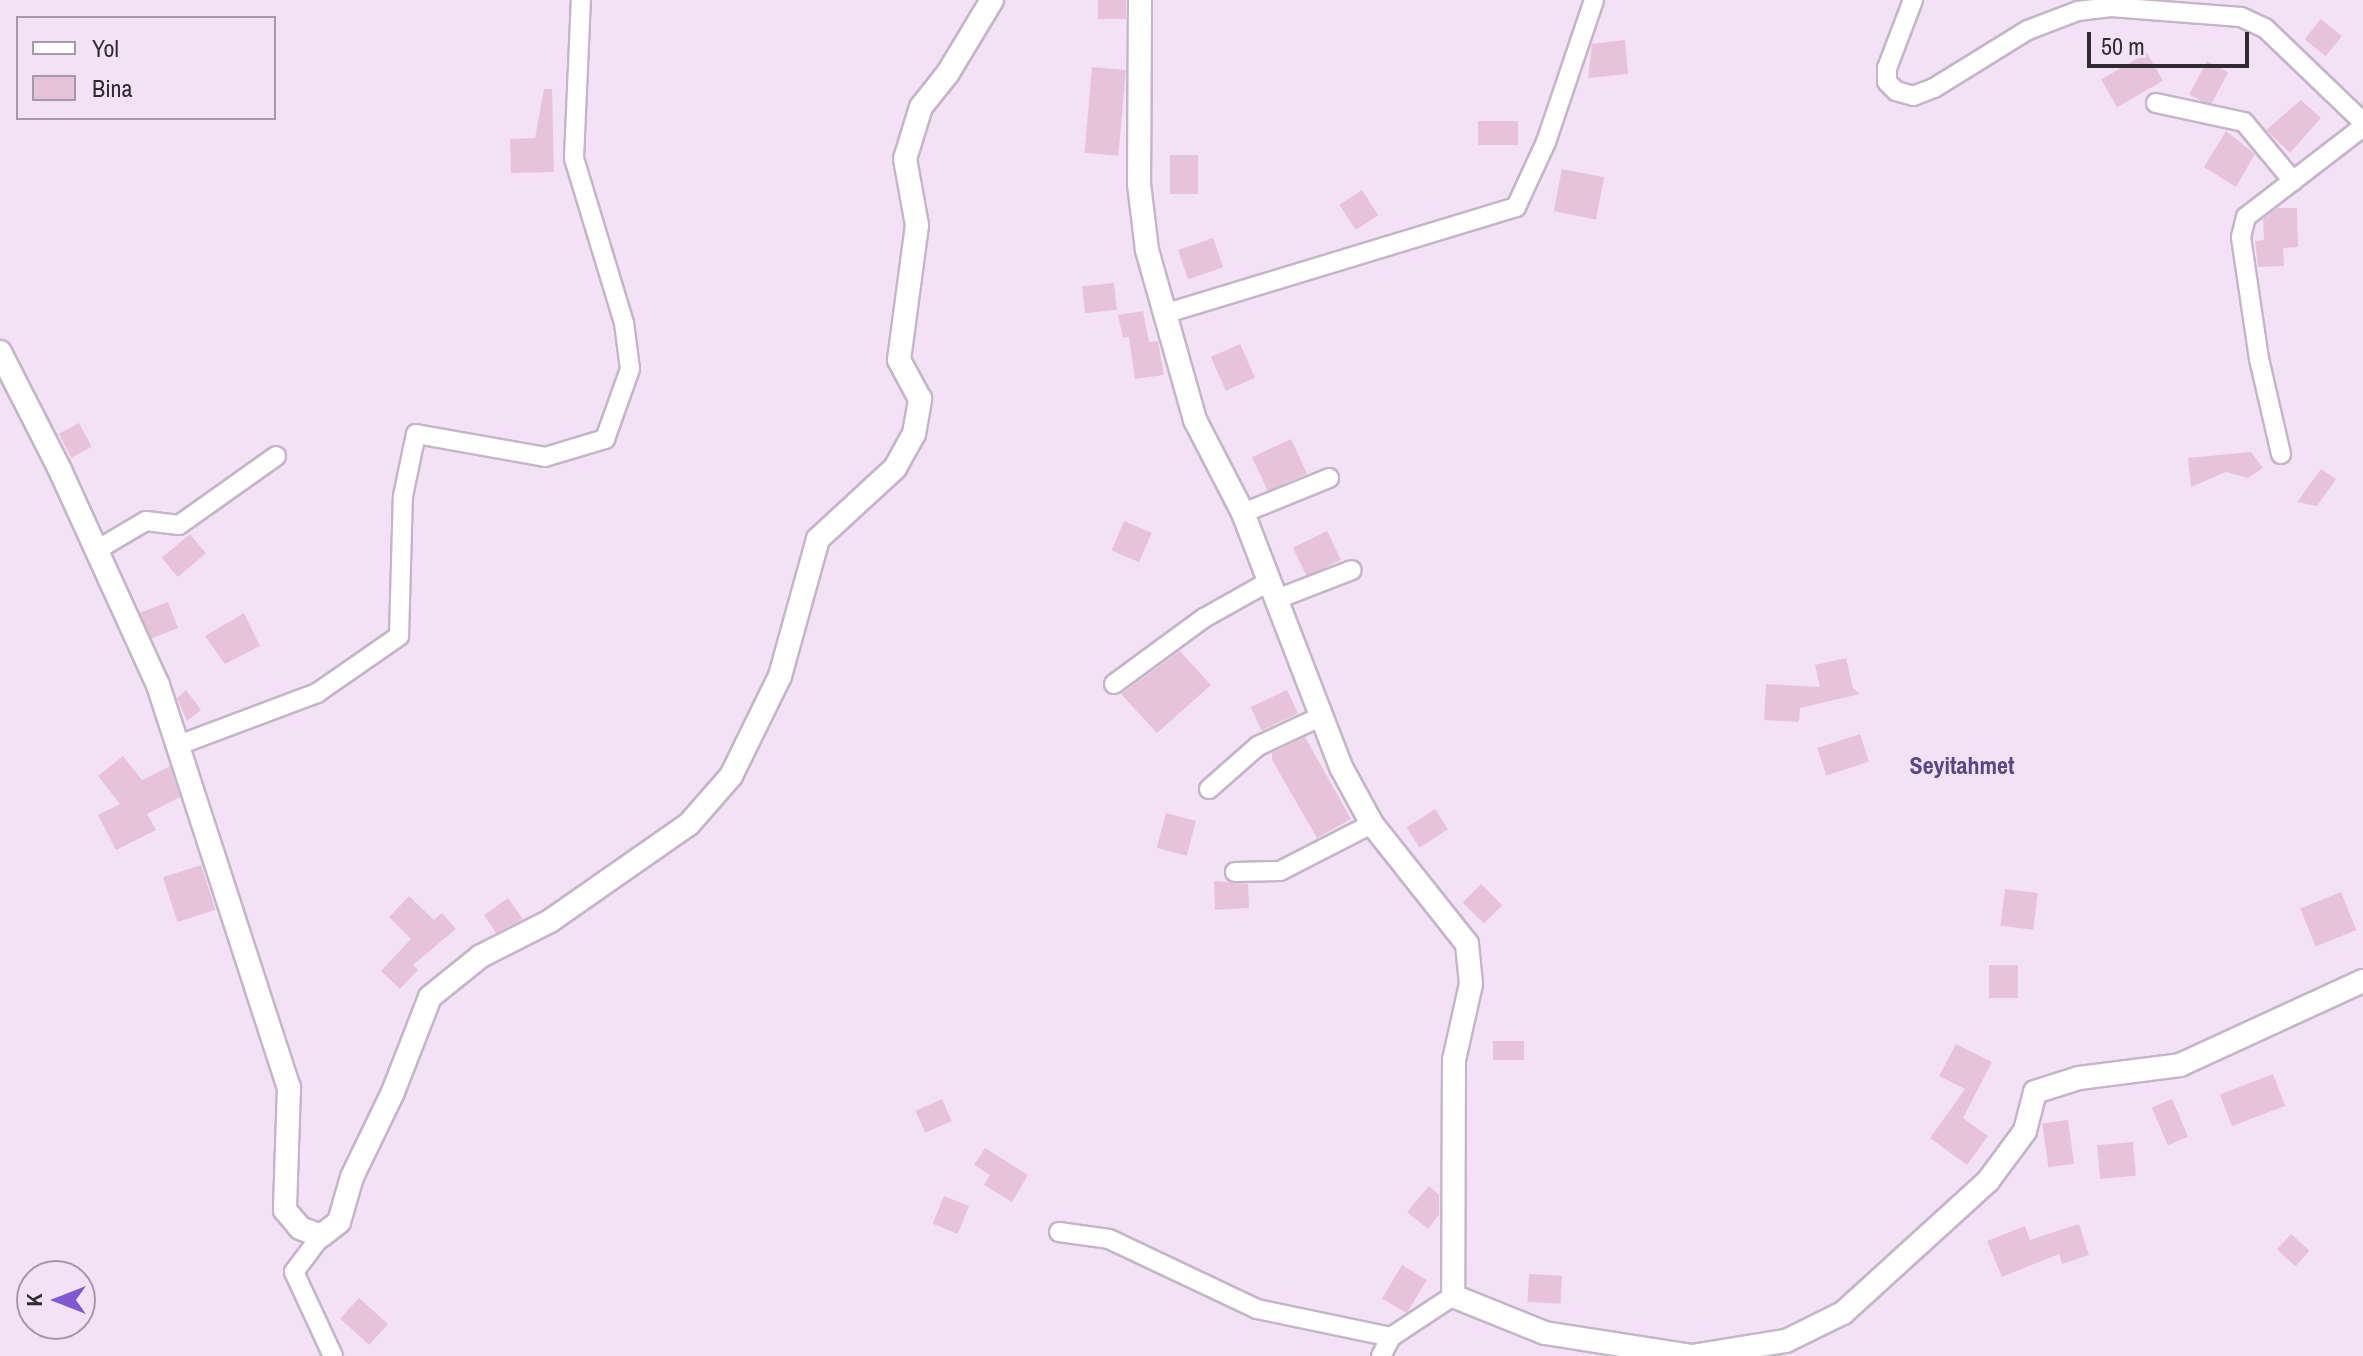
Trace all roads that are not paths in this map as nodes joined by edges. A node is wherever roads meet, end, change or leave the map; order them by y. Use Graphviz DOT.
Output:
graph roads {
  1 [pos="581,0"];
  2 [pos="992,0"];
  3 [pos="1140,0"];
  4 [pos="1594,0"];
  5 [pos="1913,0"];
  6 [pos="2156,103"];
  7 [pos="2363,125"];
  8 [pos="2293,181"];
  9 [pos="1167,313"];
  10 [pos="0,352"];
  11 [pos="2281,454"];
  12 [pos="276,456"];
  13 [pos="1329,478"];
  14 [pos="1243,513"];
  15 [pos="95,551"];
  16 [pos="1352,570"];
  17 [pos="1273,590"];
  18 [pos="1114,684"];
  19 [pos="1322,716"];
  20 [pos="176,746"];
  21 [pos="1209,789"];
  22 [pos="1372,824"];
  23 [pos="1235,872"];
  24 [pos="2363,981"];
  25 [pos="1059,1232"];
  26 [pos="321,1236"];
  27 [pos="1453,1296"];
  28 [pos="1391,1337"];
  29 [pos="333,1356"];
  30 [pos="1381,1356"];
  1 -- 20 [label="street"];
  2 -- 26 [label="street"];
  3 -- 9 [label="street"];
  4 -- 9 [label="street"];
  5 -- 7 [label="street"];
  6 -- 8 [label="street"];
  7 -- 8 [label="street"];
  8 -- 11 [label="street"];
  9 -- 14 [label="street"];
  10 -- 15 [label="street"];
  12 -- 15 [label="street"];
  13 -- 14 [label="street"];
  14 -- 17 [label="street"];
  15 -- 20 [label="street"];
  16 -- 17 [label="street"];
  17 -- 18 [label="street"];
  17 -- 19 [label="street"];
  19 -- 21 [label="street"];
  19 -- 22 [label="street"];
  20 -- 26 [label="street"];
  22 -- 23 [label="street"];
  22 -- 27 [label="street"];
  24 -- 27 [label="street"];
  25 -- 28 [label="street"];
  26 -- 29 [label="street"];
  27 -- 28 [label="street"];
  28 -- 30 [label="street"];
}
